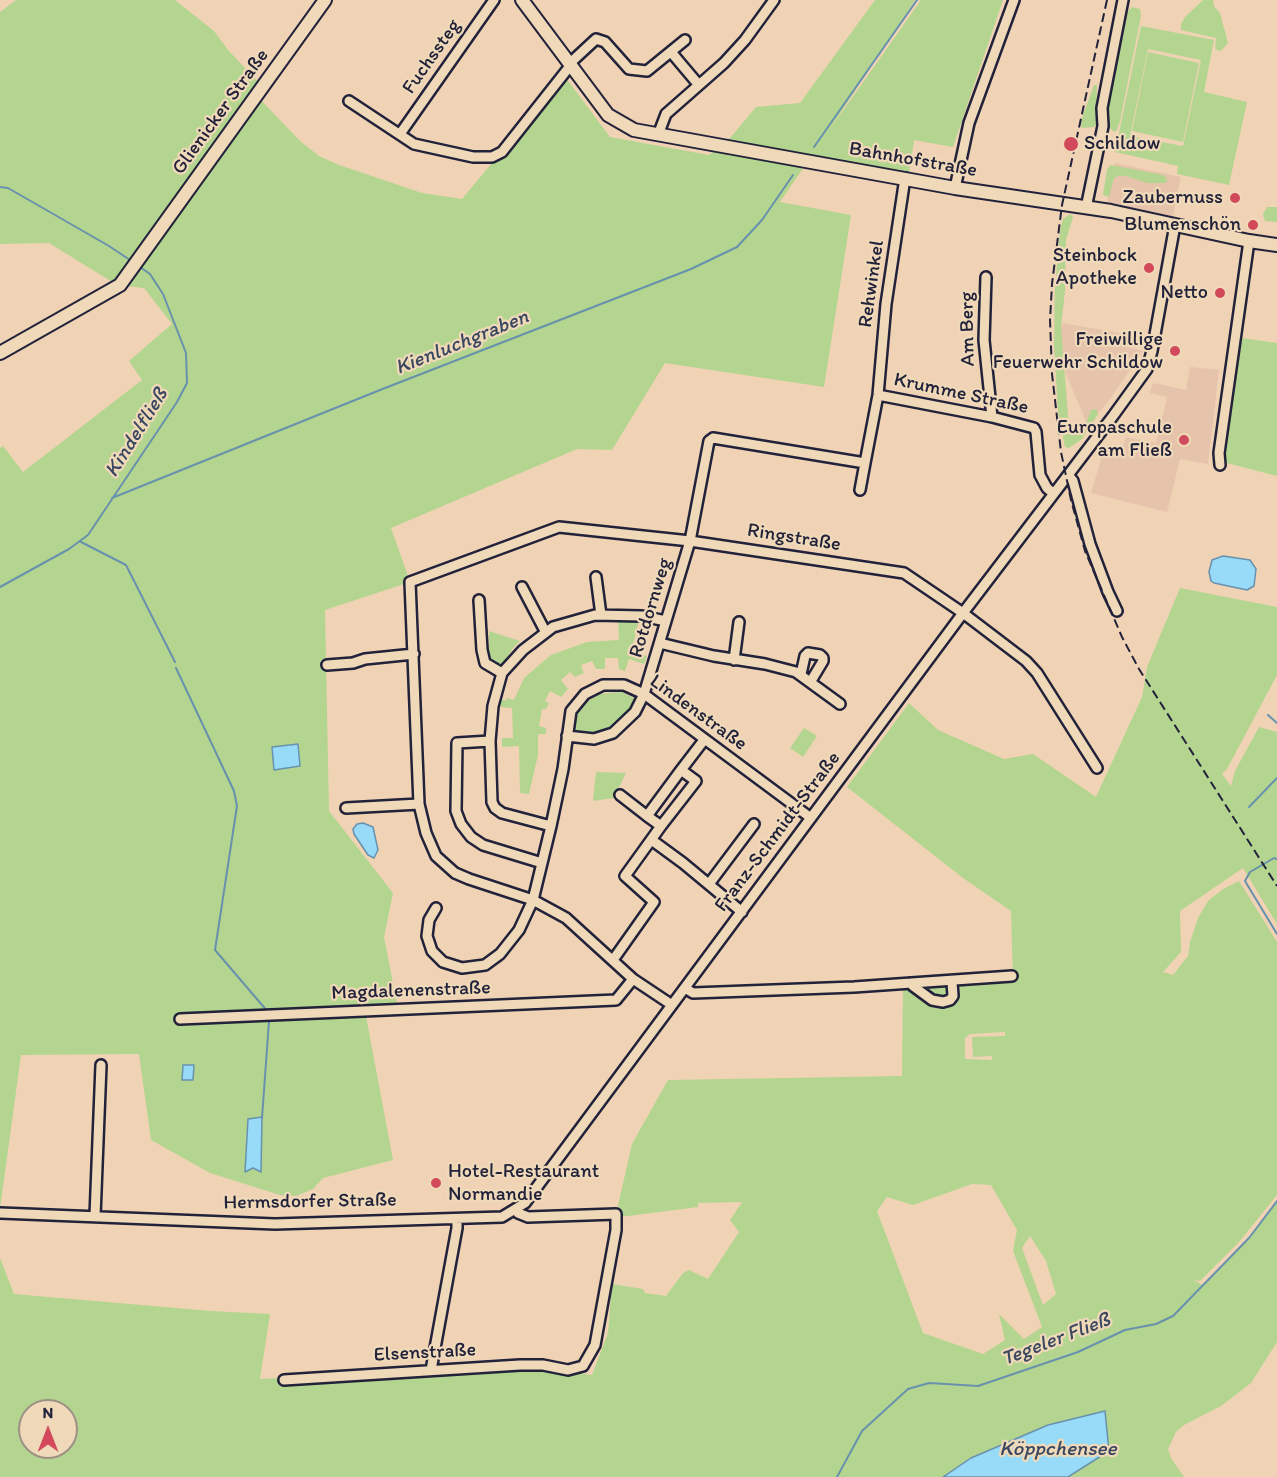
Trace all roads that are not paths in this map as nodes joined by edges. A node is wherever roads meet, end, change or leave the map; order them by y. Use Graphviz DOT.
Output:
graph roads {
  1 [pos="325,0"];
  2 [pos="494,0"];
  3 [pos="522,0"];
  4 [pos="774,0"];
  5 [pos="1014,0"];
  6 [pos="1123,0"];
  7 [pos="685,40"];
  8 [pos="671,52"];
  9 [pos="569,65"];
  10 [pos="698,84"];
  11 [pos="349,101"];
  12 [pos="400,134"];
  13 [pos="658,135"];
  14 [pos="905,178"];
  15 [pos="955,188"];
  16 [pos="1086,208"];
  17 [pos="1175,225"];
  18 [pos="1248,241"];
  19 [pos="1277,245"];
  20 [pos="986,277"];
  21 [pos="0,353"];
  22 [pos="878,395"];
  23 [pos="992,417"];
  24 [pos="865,463"];
  25 [pos="1220,465"];
  26 [pos="1068,475"];
  27 [pos="860,490"];
  28 [pos="1053,493"];
  29 [pos="690,541"];
  30 [pos="596,578"];
  31 [pos="522,587"];
  32 [pos="479,600"];
  33 [pos="1117,611"];
  34 [pos="963,613"];
  35 [pos="601,615"];
  36 [pos="666,621"];
  37 [pos="739,622"];
  38 [pos="545,631"];
  39 [pos="660,643"];
  40 [pos="414,654"];
  41 [pos="734,660"];
  42 [pos="327,665"];
  43 [pos="502,673"];
  44 [pos="801,674"];
  45 [pos="811,681"];
  46 [pos="644,694"];
  47 [pos="840,704"];
  48 [pos="567,736"];
  49 [pos="704,740"];
  50 [pos="490,741"];
  51 [pos="1097,768"];
  52 [pos="681,770"];
  53 [pos="620,795"];
  54 [pos="419,804"];
  55 [pos="346,808"];
  56 [pos="647,816"];
  57 [pos="811,818"];
  58 [pos="754,824"];
  59 [pos="551,826"];
  60 [pos="661,826"];
  61 [pos="652,841"];
  62 [pos="542,863"];
  63 [pos="709,884"];
  64 [pos="533,900"];
  65 [pos="436,908"];
  66 [pos="742,912"];
  67 [pos="613,960"];
  68 [pos="1012,976"];
  69 [pos="633,979"];
  70 [pos="952,981"];
  71 [pos="911,983"];
  72 [pos="685,988"];
  73 [pos="672,1005"];
  74 [pos="180,1019"];
  75 [pos="101,1065"];
  76 [pos="516,1210"];
  77 [pos="0,1213"];
  78 [pos="95,1216"];
  79 [pos="457,1219"];
  80 [pos="431,1370"];
  81 [pos="568,1370"];
  82 [pos="284,1380"];
  1 -- 21 [label="street, Glienicker Straße"];
  2 -- 12 [label="street, Fuchssteg"];
  3 -- 9 [label="street, Bahnhofstraße"];
  4 -- 10 [label="street"];
  5 -- 15 [label="street"];
  6 -- 16 [label="street"];
  7 -- 8 [label="street"];
  8 -- 9 [label="street"];
  8 -- 10 [label="street"];
  9 -- 12 [label="street"];
  9 -- 13 [label="street, Bahnhofstraße"];
  10 -- 13 [label="street"];
  11 -- 12 [label="street"];
  13 -- 14 [label="street, Bahnhofstraße"];
  14 -- 15 [label="street, Bahnhofstraße"];
  14 -- 22 [label="street, Rehwinkel"];
  15 -- 16 [label="street, Bahnhofstraße"];
  16 -- 17 [label="street, Bahnhofstraße"];
  17 -- 18 [label="street, Bahnhofstraße"];
  17 -- 26 [label="street, Franz-Schmidt-Straße"];
  18 -- 19 [label="street, Bahnhofstraße"];
  18 -- 25 [label="street"];
  20 -- 23 [label="street, Am Berg"];
  22 -- 23 [label="street, Krumme Straße"];
  22 -- 24 [label="street, Krumme Straße"];
  23 -- 28 [label="street, Krumme Straße"];
  24 -- 27 [label="street, Krumme Straße"];
  24 -- 29 [label="street"];
  26 -- 28 [label="street, Franz-Schmidt-Straße"];
  26 -- 33 [label="street"];
  28 -- 34 [label="street, Franz-Schmidt-Straße"];
  29 -- 34 [label="street, Ringstraße"];
  29 -- 36 [label="street, Rotdornweg"];
  29 -- 40 [label="street, Ringstraße"];
  30 -- 35 [label="street"];
  31 -- 38 [label="street"];
  32 -- 43 [label="street"];
  34 -- 51 [label="street, Ringstraße"];
  34 -- 57 [label="street, Franz-Schmidt-Straße"];
  35 -- 36 [label="street"];
  35 -- 38 [label="street"];
  36 -- 39 [label="street, Rotdornweg"];
  37 -- 41 [label="street"];
  38 -- 43 [label="street"];
  39 -- 41 [label="street"];
  39 -- 46 [label="street, Rotdornweg"];
  40 -- 42 [label="street"];
  40 -- 54 [label="street"];
  41 -- 44 [label="street"];
  43 -- 50 [label="street"];
  44 -- 45 [label="street"];
  44 -- 45 [label="street"];
  45 -- 47 [label="street"];
  46 -- 48 [label="street, Rotdornweg"];
  46 -- 48 [label="street, Lindenstraße"];
  46 -- 49 [label="street, Lindenstraße"];
  48 -- 59 [label="street, Lindenstraße"];
  49 -- 52 [label="street"];
  49 -- 57 [label="street, Lindenstraße"];
  50 -- 59 [label="street"];
  50 -- 62 [label="street"];
  52 -- 56 [label="street"];
  52 -- 60 [label="street"];
  53 -- 56 [label="street"];
  54 -- 55 [label="street"];
  54 -- 64 [label="street"];
  56 -- 60 [label="street"];
  57 -- 66 [label="street, Franz-Schmidt-Straße"];
  58 -- 63 [label="street"];
  59 -- 62 [label="street, Lindenstraße"];
  60 -- 61 [label="street"];
  61 -- 63 [label="street"];
  61 -- 67 [label="street"];
  62 -- 64 [label="street, Lindenstraße"];
  63 -- 66 [label="street"];
  64 -- 65 [label="street, Lindenstraße"];
  64 -- 67 [label="street"];
  66 -- 72 [label="street, Franz-Schmidt-Straße"];
  67 -- 69 [label="street"];
  68 -- 70 [label="street"];
  69 -- 73 [label="street"];
  69 -- 74 [label="street, Magdalenenstraße"];
  70 -- 71 [label="street"];
  70 -- 71 [label="street"];
  71 -- 72 [label="street"];
  72 -- 73 [label="street, Franz-Schmidt-Straße"];
  73 -- 76 [label="street, Franz-Schmidt-Straße"];
  75 -- 78 [label="street"];
  76 -- 79 [label="street, Hermsdorfer Straße"];
  76 -- 81 [label="street, Hermsdorfer Straße"];
  77 -- 78 [label="street, Hermsdorfer Straße"];
  78 -- 79 [label="street, Hermsdorfer Straße"];
  79 -- 80 [label="street"];
  80 -- 81 [label="street, Elsenstraße"];
  80 -- 82 [label="street, Elsenstraße"];
}
